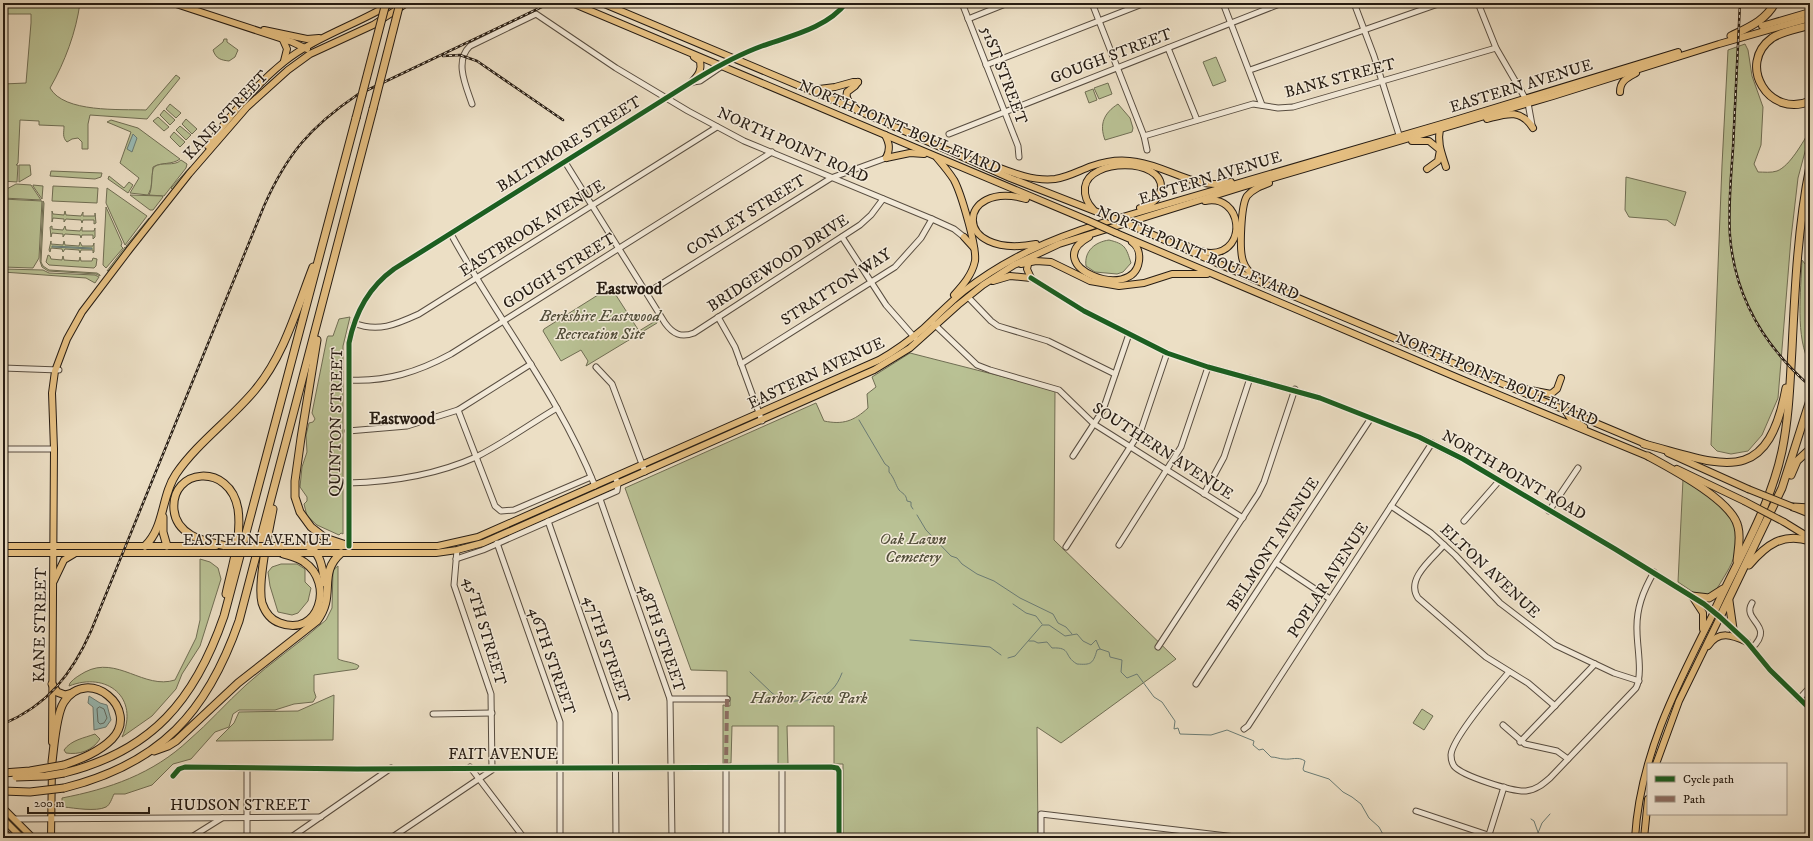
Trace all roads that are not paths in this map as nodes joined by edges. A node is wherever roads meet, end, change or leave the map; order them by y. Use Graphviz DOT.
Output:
graph roads {
  1 [pos="173,3"];
  2 [pos="386,3"];
  3 [pos="392,3"];
  4 [pos="400,3"];
  5 [pos="407,3"];
  6 [pos="572,3"];
  7 [pos="602,3"];
  8 [pos="846,3"];
  9 [pos="962,3"];
  10 [pos="1008,3"];
  11 [pos="1092,3"];
  12 [pos="1145,3"];
  13 [pos="1223,3"];
  14 [pos="1282,3"];
  15 [pos="1354,3"];
  16 [pos="1441,3"];
  17 [pos="1478,3"];
  18 [pos="1774,3"];
  19 [pos="1810,12"];
  20 [pos="1810,18"];
  21 [pos="968,19"];
  22 [pos="1099,21"];
  23 [pos="1231,23"];
  24 [pos="1810,25"];
  25 [pos="249,28"];
  26 [pos="1364,30"];
  27 [pos="293,36"];
  28 [pos="1731,36"];
  29 [pos="327,37"];
  30 [pos="283,40"];
  31 [pos="677,47"];
  32 [pos="1168,48"];
  33 [pos="1496,48"];
  34 [pos="304,49"];
  35 [pos="317,51"];
  36 [pos="304,58"];
  37 [pos="732,59"];
  38 [pos="284,61"];
  39 [pos="722,65"];
  40 [pos="986,65"];
  41 [pos="1647,66"];
  42 [pos="1117,68"];
  43 [pos="1250,70"];
  44 [pos="1382,81"];
  45 [pos="692,82"];
  46 [pos="808,90"];
  47 [pos="1620,92"];
  48 [pos="667,97"];
  49 [pos="1527,101"];
  50 [pos="1810,101"];
  51 [pos="472,104"];
  52 [pos="1262,105"];
  53 [pos="859,111"];
  54 [pos="1004,112"];
  55 [pos="1197,120"];
  56 [pos="1452,121"];
  57 [pos="1460,124"];
  58 [pos="718,127"];
  59 [pos="1533,128"];
  60 [pos="1440,130"];
  61 [pos="949,134"];
  62 [pos="885,135"];
  63 [pos="1144,136"];
  64 [pos="1400,139"];
  65 [pos="941,148"];
  66 [pos="1147,150"];
  67 [pos="1440,150"];
  68 [pos="772,152"];
  69 [pos="933,155"];
  70 [pos="1019,156"];
  71 [pos="886,158"];
  72 [pos="565,162"];
  73 [pos="1446,166"];
  74 [pos="1810,166"];
  75 [pos="1427,169"];
  76 [pos="1291,173"];
  77 [pos="189,174"];
  78 [pos="831,178"];
  79 [pos="1246,181"];
  80 [pos="883,199"];
  81 [pos="592,206"];
  82 [pos="1054,207"];
  83 [pos="1172,209"];
  84 [pos="1104,215"];
  85 [pos="932,219"];
  86 [pos="1102,223"];
  87 [pos="1103,230"];
  88 [pos="327,232"];
  89 [pos="451,234"];
  90 [pos="842,237"];
  91 [pos="964,237"];
  92 [pos="1128,238"];
  93 [pos="1045,242"];
  94 [pos="1174,244"];
  95 [pos="619,248"];
  96 [pos="974,249"];
  97 [pos="1033,255"];
  98 [pos="1028,262"];
  99 [pos="1014,265"];
  100 [pos="1215,274"];
  101 [pos="477,277"];
  102 [pos="1030,278"];
  103 [pos="872,282"];
  104 [pos="1260,282"];
  105 [pos="327,285"];
  106 [pos="983,285"];
  107 [pos="647,293"];
  108 [pos="968,297"];
  109 [pos="945,307"];
  110 [pos="718,317"];
  111 [pos="504,321"];
  112 [pos="354,323"];
  113 [pos="933,323"];
  114 [pos="1128,334"];
  115 [pos="916,339"];
  116 [pos="1792,350"];
  117 [pos="1167,353"];
  118 [pos="531,364"];
  119 [pos="741,364"];
  120 [pos="596,367"];
  121 [pos="1208,367"];
  122 [pos="3,368"];
  123 [pos="57,370"];
  124 [pos="1115,374"];
  125 [pos="1250,378"];
  126 [pos="1561,378"];
  127 [pos="349,380"];
  128 [pos="1509,386"];
  129 [pos="1294,390"];
  130 [pos="1810,400"];
  131 [pos="557,408"];
  132 [pos="458,410"];
  133 [pos="1565,410"];
  134 [pos="760,417"];
  135 [pos="1371,418"];
  136 [pos="1094,424"];
  137 [pos="348,432"];
  138 [pos="1602,437"];
  139 [pos="1432,443"];
  140 [pos="1644,444"];
  141 [pos="1130,448"];
  142 [pos="3,449"];
  143 [pos="54,449"];
  144 [pos="1810,449"];
  145 [pos="1073,456"];
  146 [pos="1648,456"];
  147 [pos="476,457"];
  148 [pos="642,465"];
  149 [pos="280,466"];
  150 [pos="1578,468"];
  151 [pos="1167,471"];
  152 [pos="645,472"];
  153 [pos="591,477"];
  154 [pos="615,477"];
  155 [pos="1499,481"];
  156 [pos="348,483"];
  157 [pos="618,484"];
  158 [pos="594,486"];
  159 [pos="1204,494"];
  160 [pos="598,496"];
  161 [pos="1777,500"];
  162 [pos="164,505"];
  163 [pos="1391,506"];
  164 [pos="1793,507"];
  165 [pos="1810,508"];
  166 [pos="1549,511"];
  167 [pos="1810,514"];
  168 [pos="1242,518"];
  169 [pos="548,521"];
  170 [pos="1464,521"];
  171 [pos="490,532"];
  172 [pos="1810,538"];
  173 [pos="1810,541"];
  174 [pos="450,544"];
  175 [pos="497,544"];
  176 [pos="1119,545"];
  177 [pos="1444,545"];
  178 [pos="3,546"];
  179 [pos="54,546"];
  180 [pos="145,546"];
  181 [pos="168,546"];
  182 [pos="226,546"];
  183 [pos="308,546"];
  184 [pos="349,546"];
  185 [pos="1066,547"];
  186 [pos="282,550"];
  187 [pos="457,550"];
  188 [pos="316,552"];
  189 [pos="3,553"];
  190 [pos="54,553"];
  191 [pos="76,553"];
  192 [pos="341,553"];
  193 [pos="168,554"];
  194 [pos="427,554"];
  195 [pos="456,559"];
  196 [pos="1276,563"];
  197 [pos="1736,566"];
  198 [pos="1654,572"];
  199 [pos="1740,576"];
  200 [pos="53,582"];
  201 [pos="1725,588"];
  202 [pos="327,595"];
  203 [pos="1692,596"];
  204 [pos="1330,599"];
  205 [pos="1729,599"];
  206 [pos="1752,603"];
  207 [pos="1714,612"];
  208 [pos="1720,617"];
  209 [pos="1733,628"];
  210 [pos="1703,634"];
  211 [pos="1747,642"];
  212 [pos="1158,647"];
  213 [pos="1752,648"];
  214 [pos="1703,654"];
  215 [pos="209,657"];
  216 [pos="1595,664"];
  217 [pos="1508,672"];
  218 [pos="1639,681"];
  219 [pos="52,684"];
  220 [pos="1196,684"];
  221 [pos="1810,687"];
  222 [pos="73,693"];
  223 [pos="670,699"];
  224 [pos="727,699"];
  225 [pos="1799,699"];
  226 [pos="1555,706"];
  227 [pos="1810,710"];
  228 [pos="492,713"];
  229 [pos="433,714"];
  230 [pos="1503,725"];
  231 [pos="1244,729"];
  232 [pos="1520,742"];
  233 [pos="146,753"];
  234 [pos="1568,759"];
  235 [pos="52,762"];
  236 [pos="1648,763"];
  237 [pos="1656,763"];
  238 [pos="726,766"];
  239 [pos="1647,766"];
  240 [pos="392,767"];
  241 [pos="561,767"];
  242 [pos="616,767"];
  243 [pos="671,767"];
  244 [pos="782,767"];
  245 [pos="247,768"];
  246 [pos="470,768"];
  247 [pos="492,768"];
  248 [pos="64,769"];
  249 [pos="3,775"];
  250 [pos="173,776"];
  251 [pos="479,779"];
  252 [pos="1504,787"];
  253 [pos="3,791"];
  254 [pos="3,808"];
  255 [pos="1647,808"];
  256 [pos="1416,811"];
  257 [pos="321,817"];
  258 [pos="222,818"];
  259 [pos="246,818"];
  260 [pos="3,819"];
  261 [pos="15,819"];
  262 [pos="52,819"];
  263 [pos="3,832"];
  264 [pos="1488,837"];
  265 [pos="10,838"];
  266 [pos="22,838"];
  267 [pos="33,838"];
  268 [pos="52,838"];
  269 [pos="190,838"];
  270 [pos="247,838"];
  271 [pos="290,838"];
  272 [pos="391,838"];
  273 [pos="524,838"];
  274 [pos="560,838"];
  275 [pos="616,838"];
  276 [pos="672,838"];
  277 [pos="726,838"];
  278 [pos="782,838"];
  279 [pos="839,838"];
  280 [pos="1041,838"];
  281 [pos="1244,838"];
  282 [pos="1497,838"];
  283 [pos="1635,838"];
  284 [pos="1644,838"];
  1 -- 25 [label="main road"];
  2 -- 88 [label="highway, bridge"];
  3 -- 29 [label="main road, KANE STREET"];
  4 -- 105 [label="highway, bridge"];
  5 -- 35 [label="main road, KANE STREET"];
  6 -- 31 [label="main road, NORTH POINT BOULEVARD"];
  7 -- 37 [label="main road, NORTH POINT BOULEVARD"];
  8 -- 37 [label="street, BALTIMORE STREET"];
  9 -- 21 [label="street, 51ST STREET"];
  10 -- 21 [label="street"];
  11 -- 22 [label="street"];
  12 -- 22 [label="street"];
  13 -- 23 [label="street"];
  14 -- 23 [label="street, GOUGH STREET"];
  15 -- 26 [label="street"];
  16 -- 26 [label="street"];
  17 -- 33 [label="street"];
  18 -- 28 [label="highway"];
  19 -- 28 [label="main road, EASTERN AVENUE"];
  20 -- 41 [label="main road, EASTERN AVENUE"];
  21 -- 40 [label="street, 51ST STREET"];
  22 -- 40 [label="street"];
  22 -- 42 [label="street"];
  23 -- 32 [label="street, GOUGH STREET"];
  23 -- 43 [label="street"];
  24 -- 50 [label="highway"];
  25 -- 27 [label="main road"];
  25 -- 30 [label="main road"];
  26 -- 43 [label="street"];
  26 -- 44 [label="street"];
  27 -- 29 [label="main road"];
  27 -- 34 [label="main road"];
  28 -- 49 [label="main road, EASTERN AVENUE"];
  29 -- 34 [label="main road, KANE STREET"];
  30 -- 34 [label="main road"];
  30 -- 38 [label="main road"];
  31 -- 39 [label="main road, NORTH POINT BOULEVARD"];
  31 -- 45 [label="main road"];
  32 -- 42 [label="street, GOUGH STREET"];
  32 -- 55 [label="street"];
  33 -- 44 [label="street, BANK STREET"];
  33 -- 49 [label="street"];
  34 -- 35 [label="main road"];
  34 -- 36 [label="main road"];
  34 -- 38 [label="main road, KANE STREET"];
  35 -- 36 [label="main road, KANE STREET"];
  36 -- 77 [label="main road, KANE STREET"];
  37 -- 39 [label="street, BALTIMORE STREET"];
  37 -- 46 [label="main road, NORTH POINT BOULEVARD"];
  38 -- 77 [label="main road, KANE STREET"];
  39 -- 45 [label="street, BALTIMORE STREET"];
  39 -- 62 [label="main road, NORTH POINT BOULEVARD"];
  40 -- 54 [label="street, 51ST STREET"];
  41 -- 47 [label="main road"];
  41 -- 49 [label="main road, EASTERN AVENUE"];
  42 -- 54 [label="street, GOUGH STREET"];
  42 -- 63 [label="street"];
  43 -- 52 [label="street"];
  44 -- 52 [label="street, BANK STREET"];
  44 -- 64 [label="street"];
  45 -- 48 [label="street, BALTIMORE STREET"];
  46 -- 53 [label="main road, NORTH POINT BOULEVARD"];
  46 -- 53 [label="main road"];
  48 -- 51 [label="street, NORTH POINT ROAD"];
  48 -- 58 [label="street, NORTH POINT ROAD"];
  48 -- 72 [label="street, BALTIMORE STREET"];
  49 -- 56 [label="main road, EASTERN AVENUE"];
  49 -- 57 [label="main road, EASTERN AVENUE"];
  49 -- 59 [label="street"];
  52 -- 55 [label="street, BANK STREET"];
  53 -- 65 [label="main road, NORTH POINT BOULEVARD"];
  54 -- 61 [label="street, GOUGH STREET"];
  54 -- 70 [label="street, 51ST STREET"];
  55 -- 63 [label="street, BANK STREET"];
  56 -- 60 [label="main road"];
  56 -- 64 [label="main road, EASTERN AVENUE"];
  57 -- 59 [label="main road"];
  57 -- 60 [label="main road, EASTERN AVENUE"];
  58 -- 68 [label="street, NORTH POINT ROAD"];
  58 -- 81 [label="street, EASTBROOK AVENUE"];
  60 -- 64 [label="main road, EASTERN AVENUE"];
  60 -- 67 [label="main road"];
  62 -- 69 [label="main road, NORTH POINT BOULEVARD"];
  62 -- 71 [label="main road"];
  63 -- 66 [label="street"];
  64 -- 67 [label="main road"];
  64 -- 76 [label="main road, EASTERN AVENUE"];
  64 -- 79 [label="main road, EASTERN AVENUE"];
  65 -- 79 [label="main road"];
  65 -- 84 [label="main road, NORTH POINT BOULEVARD"];
  67 -- 73 [label="main road"];
  67 -- 75 [label="main road"];
  68 -- 78 [label="street, NORTH POINT ROAD"];
  68 -- 95 [label="street, GOUGH STREET"];
  69 -- 71 [label="main road"];
  69 -- 82 [label="main road, NORTH POINT BOULEVARD"];
  69 -- 96 [label="main road"];
  71 -- 78 [label="street, CONLEY STREET"];
  72 -- 81 [label="street"];
  72 -- 89 [label="street, BALTIMORE STREET"];
  74 -- 116 [label="highway"];
  76 -- 83 [label="main road, EASTERN AVENUE"];
  76 -- 104 [label="main road"];
  77 -- 123 [label="main road, KANE STREET"];
  78 -- 80 [label="street, NORTH POINT ROAD"];
  78 -- 107 [label="street, CONLEY STREET"];
  79 -- 86 [label="main road, EASTERN AVENUE"];
  80 -- 85 [label="street, NORTH POINT ROAD"];
  80 -- 90 [label="street, BRIDGEWOOD DRIVE"];
  81 -- 95 [label="street"];
  81 -- 101 [label="street, EASTBROOK AVENUE"];
  82 -- 92 [label="main road, NORTH POINT BOULEVARD, bridge"];
  82 -- 93 [label="main road"];
  83 -- 87 [label="main road, EASTERN AVENUE"];
  83 -- 94 [label="main road"];
  84 -- 86 [label="main road"];
  84 -- 94 [label="main road, NORTH POINT BOULEVARD, bridge"];
  85 -- 91 [label="street, NORTH POINT ROAD"];
  85 -- 103 [label="street, STRATTON WAY"];
  86 -- 93 [label="main road, EASTERN AVENUE"];
  87 -- 92 [label="main road"];
  87 -- 97 [label="main road, EASTERN AVENUE"];
  88 -- 162 [label="highway"];
  88 -- 215 [label="highway"];
  89 -- 101 [label="street"];
  89 -- 112 [label="street, QUINTON STREET"];
  90 -- 103 [label="street"];
  90 -- 110 [label="street, BRIDGEWOOD DRIVE"];
  91 -- 96 [label="main road"];
  92 -- 100 [label="main road, NORTH POINT BOULEVARD"];
  93 -- 109 [label="main road, EASTERN AVENUE"];
  94 -- 104 [label="main road, NORTH POINT BOULEVARD"];
  95 -- 107 [label="street"];
  95 -- 111 [label="street, GOUGH STREET"];
  96 -- 109 [label="main road"];
  97 -- 98 [label="main road"];
  97 -- 99 [label="main road, EASTERN AVENUE"];
  98 -- 99 [label="main road"];
  98 -- 100 [label="main road"];
  98 -- 102 [label="main road"];
  99 -- 106 [label="main road, EASTERN AVENUE"];
  100 -- 138 [label="main road, NORTH POINT BOULEVARD"];
  101 -- 111 [label="street"];
  101 -- 112 [label="street, EASTBROOK AVENUE"];
  102 -- 106 [label="main road"];
  102 -- 114 [label="street, NORTH POINT ROAD"];
  103 -- 115 [label="street"];
  103 -- 119 [label="street, STRATTON WAY"];
  104 -- 128 [label="main road, NORTH POINT BOULEVARD"];
  105 -- 149 [label="highway"];
  105 -- 184 [label="highway"];
  106 -- 108 [label="main road, EASTERN AVENUE"];
  107 -- 110 [label="street, BRIDGEWOOD DRIVE"];
  108 -- 113 [label="main road, EASTERN AVENUE"];
  108 -- 124 [label="street"];
  109 -- 113 [label="main road, EASTERN AVENUE"];
  110 -- 119 [label="street"];
  111 -- 118 [label="street"];
  111 -- 127 [label="street, GOUGH STREET"];
  112 -- 127 [label="street, QUINTON STREET"];
  113 -- 115 [label="main road, EASTERN AVENUE"];
  113 -- 136 [label="street, SOUTHERN AVENUE"];
  114 -- 117 [label="street, NORTH POINT ROAD"];
  114 -- 124 [label="street"];
  115 -- 134 [label="main road, EASTERN AVENUE"];
  116 -- 140 [label="highway"];
  116 -- 197 [label="highway"];
  117 -- 121 [label="street, NORTH POINT ROAD"];
  117 -- 141 [label="street"];
  118 -- 131 [label="street"];
  118 -- 132 [label="street"];
  119 -- 134 [label="street"];
  120 -- 148 [label="street"];
  121 -- 125 [label="street, NORTH POINT ROAD"];
  121 -- 151 [label="street"];
  122 -- 123 [label="street"];
  123 -- 143 [label="main road, KANE STREET"];
  124 -- 136 [label="street"];
  125 -- 129 [label="street, NORTH POINT ROAD"];
  125 -- 159 [label="street"];
  126 -- 128 [label="main road"];
  127 -- 137 [label="street, QUINTON STREET"];
  128 -- 133 [label="main road, NORTH POINT BOULEVARD"];
  129 -- 135 [label="street, NORTH POINT ROAD"];
  129 -- 168 [label="street"];
  130 -- 161 [label="highway"];
  131 -- 147 [label="street"];
  131 -- 153 [label="street"];
  132 -- 137 [label="street"];
  132 -- 147 [label="street"];
  133 -- 138 [label="main road"];
  133 -- 140 [label="main road, NORTH POINT BOULEVARD"];
  134 -- 148 [label="main road, EASTERN AVENUE"];
  134 -- 152 [label="main road, EASTERN AVENUE"];
  135 -- 139 [label="street, NORTH POINT ROAD"];
  135 -- 196 [label="street, BELMONT AVENUE"];
  136 -- 141 [label="street, SOUTHERN AVENUE"];
  136 -- 145 [label="street"];
  137 -- 156 [label="street, QUINTON STREET"];
  138 -- 146 [label="main road, NORTH POINT BOULEVARD"];
  139 -- 155 [label="street, NORTH POINT ROAD"];
  139 -- 163 [label="street, POPLAR AVENUE"];
  140 -- 164 [label="main road, NORTH POINT BOULEVARD, bridge"];
  141 -- 151 [label="street, SOUTHERN AVENUE"];
  141 -- 185 [label="street"];
  142 -- 143 [label="street"];
  143 -- 179 [label="main road, KANE STREET"];
  144 -- 161 [label="highway"];
  146 -- 172 [label="main road, NORTH POINT BOULEVARD, bridge"];
  146 -- 197 [label="highway"];
  147 -- 153 [label="street"];
  147 -- 156 [label="street"];
  148 -- 152 [label="street"];
  148 -- 154 [label="main road, EASTERN AVENUE"];
  149 -- 186 [label="highway"];
  149 -- 233 [label="highway"];
  150 -- 166 [label="street"];
  151 -- 159 [label="street, SOUTHERN AVENUE"];
  151 -- 176 [label="street"];
  152 -- 157 [label="main road, EASTERN AVENUE"];
  153 -- 158 [label="street"];
  154 -- 157 [label="street"];
  154 -- 158 [label="main road, EASTERN AVENUE"];
  155 -- 166 [label="street, NORTH POINT ROAD"];
  155 -- 170 [label="street"];
  156 -- 184 [label="street, QUINTON STREET"];
  157 -- 160 [label="main road, EASTERN AVENUE"];
  158 -- 160 [label="main road"];
  158 -- 171 [label="main road, EASTERN AVENUE"];
  159 -- 168 [label="street, SOUTHERN AVENUE"];
  160 -- 169 [label="street, EASTERN AVENUE"];
  160 -- 187 [label="main road, EASTERN AVENUE"];
  160 -- 223 [label="street, 48TH STREET"];
  161 -- 199 [label="highway"];
  162 -- 180 [label="highway"];
  162 -- 181 [label="highway"];
  163 -- 177 [label="street, ELTON AVENUE"];
  163 -- 204 [label="street, POPLAR AVENUE"];
  164 -- 165 [label="highway"];
  164 -- 167 [label="main road, NORTH POINT BOULEVARD"];
  166 -- 198 [label="street, NORTH POINT ROAD"];
  168 -- 212 [label="street"];
  169 -- 175 [label="street, EASTERN AVENUE"];
  169 -- 242 [label="street, 47TH STREET"];
  171 -- 174 [label="main road, EASTERN AVENUE"];
  171 -- 187 [label="main road"];
  173 -- 199 [label="highway"];
  174 -- 184 [label="main road, EASTERN AVENUE"];
  174 -- 194 [label="main road"];
  175 -- 195 [label="street, EASTERN AVENUE"];
  175 -- 241 [label="street, 46TH STREET"];
  177 -- 216 [label="street, ELTON AVENUE"];
  177 -- 217 [label="street"];
  178 -- 179 [label="main road, EASTERN AVENUE"];
  179 -- 180 [label="main road, EASTERN AVENUE"];
  179 -- 190 [label="main road, KANE STREET"];
  180 -- 181 [label="main road, EASTERN AVENUE"];
  181 -- 182 [label="main road, EASTERN AVENUE"];
  181 -- 193 [label="main road"];
  182 -- 186 [label="main road, EASTERN AVENUE, bridge"];
  182 -- 215 [label="highway"];
  183 -- 184 [label="main road, EASTERN AVENUE"];
  183 -- 186 [label="main road, EASTERN AVENUE"];
  183 -- 188 [label="highway"];
  186 -- 188 [label="main road, EASTERN AVENUE"];
  186 -- 193 [label="main road, EASTERN AVENUE, bridge"];
  187 -- 194 [label="main road, EASTERN AVENUE"];
  187 -- 195 [label="street, 45TH STREET"];
  188 -- 192 [label="main road, EASTERN AVENUE"];
  188 -- 202 [label="highway"];
  189 -- 190 [label="main road, EASTERN AVENUE"];
  190 -- 191 [label="main road, EASTERN AVENUE"];
  190 -- 200 [label="main road, KANE STREET"];
  191 -- 193 [label="main road, EASTERN AVENUE"];
  191 -- 200 [label="main road"];
  192 -- 194 [label="main road, EASTERN AVENUE"];
  192 -- 202 [label="highway"];
  195 -- 228 [label="street, 45TH STREET"];
  196 -- 204 [label="street"];
  196 -- 220 [label="street, BELMONT AVENUE"];
  197 -- 201 [label="highway"];
  198 -- 203 [label="street, NORTH POINT ROAD"];
  198 -- 218 [label="street"];
  199 -- 205 [label="highway"];
  200 -- 219 [label="main road, KANE STREET"];
  201 -- 203 [label="highway"];
  201 -- 207 [label="highway"];
  202 -- 233 [label="highway"];
  203 -- 207 [label="street, NORTH POINT ROAD"];
  203 -- 210 [label="main road"];
  204 -- 231 [label="street, POPLAR AVENUE"];
  205 -- 208 [label="highway"];
  205 -- 209 [label="highway"];
  206 -- 213 [label="street"];
  207 -- 208 [label="street, NORTH POINT ROAD"];
  207 -- 210 [label="main road"];
  208 -- 209 [label="street, NORTH POINT ROAD"];
  208 -- 214 [label="main road"];
  209 -- 211 [label="street, NORTH POINT ROAD"];
  210 -- 236 [label="main road"];
  211 -- 213 [label="street, NORTH POINT ROAD"];
  211 -- 214 [label="main road"];
  213 -- 225 [label="street, NORTH POINT ROAD"];
  214 -- 237 [label="main road"];
  215 -- 248 [label="highway"];
  216 -- 218 [label="street, ELTON AVENUE"];
  216 -- 226 [label="street"];
  217 -- 226 [label="street"];
  217 -- 252 [label="street"];
  218 -- 234 [label="street"];
  219 -- 222 [label="highway"];
  219 -- 235 [label="main road, KANE STREET"];
  221 -- 225 [label="street"];
  222 -- 235 [label="highway"];
  222 -- 248 [label="highway"];
  223 -- 224 [label="street"];
  223 -- 243 [label="street, 48TH STREET"];
  225 -- 227 [label="street, NORTH POINT ROAD"];
  226 -- 232 [label="street"];
  228 -- 229 [label="street"];
  228 -- 247 [label="street, 45TH STREET"];
  230 -- 232 [label="street"];
  232 -- 234 [label="street"];
  233 -- 253 [label="highway, bridge"];
  234 -- 252 [label="street"];
  235 -- 262 [label="main road, KANE STREET"];
  238 -- 243 [label="street, FAIT AVENUE"];
  238 -- 244 [label="street, FAIT AVENUE"];
  238 -- 277 [label="street"];
  239 -- 283 [label="main road"];
  240 -- 245 [label="street, FAIT AVENUE"];
  240 -- 246 [label="street, FAIT AVENUE"];
  240 -- 257 [label="street"];
  241 -- 242 [label="street, FAIT AVENUE"];
  241 -- 247 [label="street, FAIT AVENUE"];
  241 -- 274 [label="street, 46TH STREET"];
  242 -- 243 [label="street, FAIT AVENUE"];
  242 -- 275 [label="street, 47TH STREET"];
  243 -- 276 [label="street, 48TH STREET"];
  244 -- 278 [label="street"];
  244 -- 279 [label="street, FAIT AVENUE"];
  245 -- 250 [label="street, FAIT AVENUE"];
  245 -- 259 [label="street"];
  246 -- 247 [label="street, FAIT AVENUE"];
  246 -- 251 [label="street"];
  247 -- 251 [label="street"];
  248 -- 249 [label="highway, bridge"];
  251 -- 272 [label="street"];
  251 -- 273 [label="street"];
  252 -- 264 [label="street"];
  254 -- 261 [label="main road"];
  255 -- 284 [label="main road"];
  256 -- 264 [label="street"];
  257 -- 259 [label="street, HUDSON STREET"];
  257 -- 271 [label="street"];
  258 -- 259 [label="street, HUDSON STREET"];
  258 -- 262 [label="street, HUDSON STREET"];
  258 -- 269 [label="street"];
  259 -- 270 [label="street"];
  260 -- 266 [label="main road"];
  261 -- 262 [label="street, HUDSON STREET"];
  261 -- 267 [label="main road"];
  262 -- 268 [label="main road, KANE STREET"];
  263 -- 265 [label="highway"];
  264 -- 282 [label="street"];
  280 -- 281 [label="street"];
}
